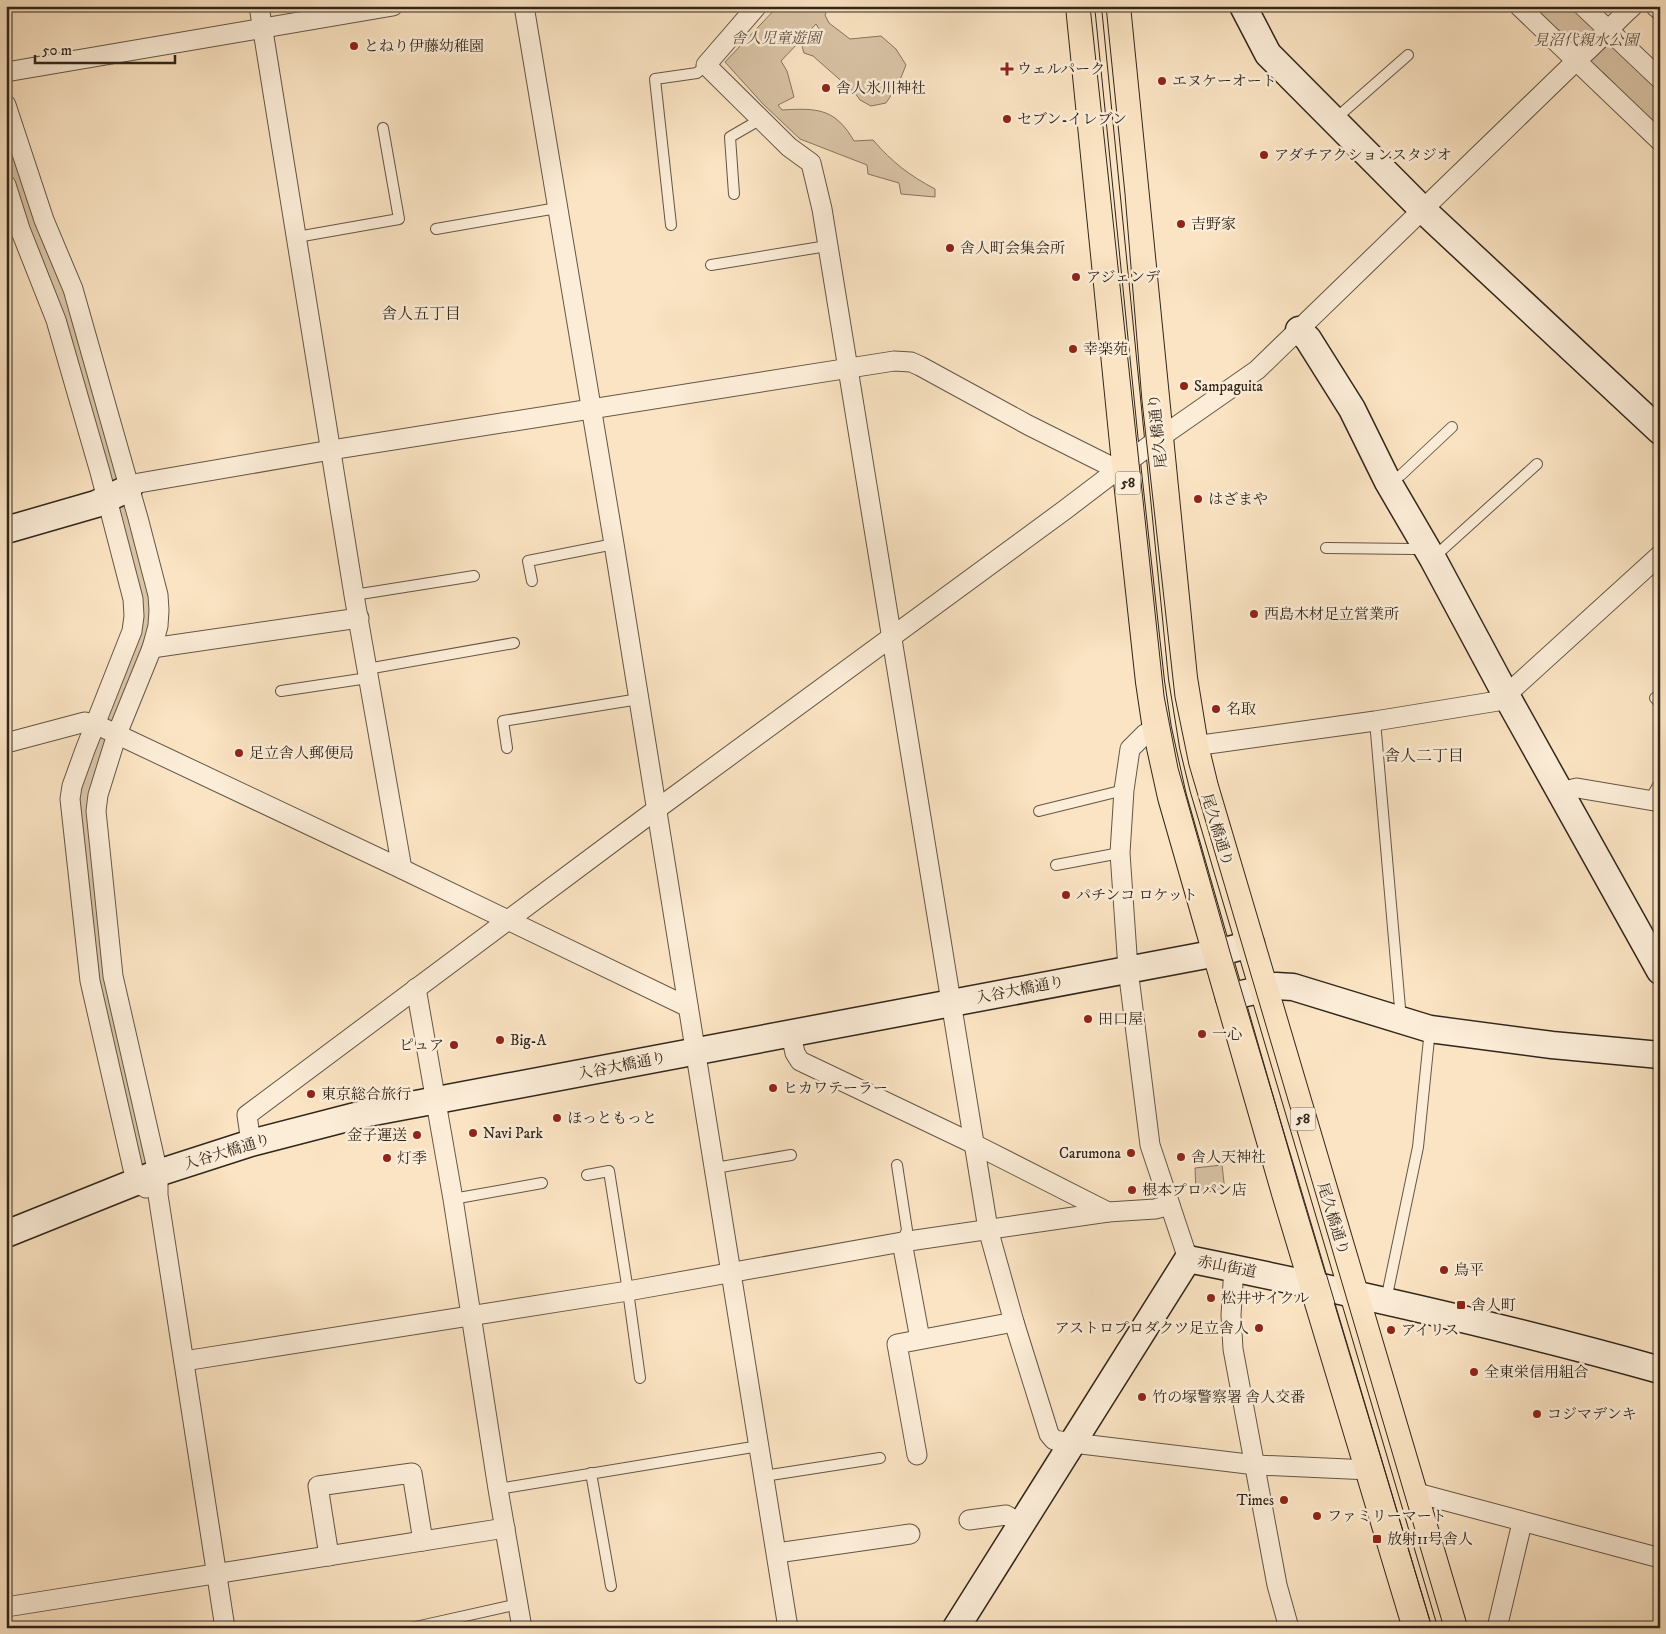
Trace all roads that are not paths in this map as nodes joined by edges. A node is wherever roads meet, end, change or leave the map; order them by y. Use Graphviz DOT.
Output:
graph roads {
  1 [pos="259,6"];
  2 [pos="393,6"];
  3 [pos="524,6"];
  4 [pos="757,6"];
  5 [pos="1080,6"];
  6 [pos="1116,6"];
  7 [pos="1243,6"];
  8 [pos="1519,6"];
  9 [pos="1583,6"];
  10 [pos="1633,6"];
  11 [pos="1655,6"];
  12 [pos="1660,10"];
  13 [pos="263,29"];
  14 [pos="1608,29"];
  15 [pos="1408,55"];
  16 [pos="1576,61"];
  17 [pos="706,65"];
  18 [pos="6,72"];
  19 [pos="1660,79"];
  20 [pos="6,105"];
  21 [pos="761,119"];
  22 [pos="1334,120"];
  23 [pos="383,128"];
  24 [pos="1660,141"];
  25 [pos="34,193"];
  26 [pos="734,194"];
  27 [pos="8,195"];
  28 [pos="557,208"];
  29 [pos="1423,210"];
  30 [pos="671,225"];
  31 [pos="436,229"];
  32 [pos="297,237"];
  33 [pos="827,246"];
  34 [pos="711,265"];
  35 [pos="1298,330"];
  36 [pos="848,368"];
  37 [pos="591,410"];
  38 [pos="1452,427"];
  39 [pos="1660,431"];
  40 [pos="1158,439"];
  41 [pos="331,450"];
  42 [pos="1126,463"];
  43 [pos="1537,464"];
  44 [pos="1388,482"];
  45 [pos="130,488"];
  46 [pos="106,499"];
  47 [pos="6,530"];
  48 [pos="614,544"];
  49 [pos="1326,548"];
  50 [pos="1428,551"];
  51 [pos="1660,555"];
  52 [pos="474,576"];
  53 [pos="532,580"];
  54 [pos="354,595"];
  55 [pos="358,618"];
  56 [pos="892,637"];
  57 [pos="514,643"];
  58 [pos="152,648"];
  59 [pos="368,673"];
  60 [pos="281,691"];
  61 [pos="1506,696"];
  62 [pos="639,699"];
  63 [pos="1375,721"];
  64 [pos="95,724"];
  65 [pos="1157,729"];
  66 [pos="117,734"];
  67 [pos="6,743"];
  68 [pos="1194,746"];
  69 [pos="507,748"];
  70 [pos="1124,790"];
  71 [pos="1560,792"];
  72 [pos="1657,796"];
  73 [pos="657,809"];
  74 [pos="1040,811"];
  75 [pos="1120,853"];
  76 [pos="1056,865"];
  77 [pos="402,869"];
  78 [pos="508,920"];
  79 [pos="1251,944"];
  80 [pos="1217,953"];
  81 [pos="1128,969"];
  82 [pos="1660,971"];
  83 [pos="416,988"];
  84 [pos="1264,988"];
  85 [pos="1229,997"];
  86 [pos="951,1003"];
  87 [pos="688,1007"];
  88 [pos="1398,1020"];
  89 [pos="1430,1029"];
  90 [pos="791,1034"];
  91 [pos="696,1052"];
  92 [pos="1660,1055"];
  93 [pos="437,1101"];
  94 [pos="251,1143"];
  95 [pos="974,1144"];
  96 [pos="791,1156"];
  97 [pos="897,1165"];
  98 [pos="715,1168"];
  99 [pos="587,1175"];
  100 [pos="151,1183"];
  101 [pos="542,1183"];
  102 [pos="454,1199"];
  103 [pos="1170,1205"];
  104 [pos="1108,1212"];
  105 [pos="988,1229"];
  106 [pos="6,1234"];
  107 [pos="902,1242"];
  108 [pos="1188,1259"];
  109 [pos="1234,1267"];
  110 [pos="731,1272"];
  111 [pos="1314,1285"];
  112 [pos="628,1291"];
  113 [pos="1355,1294"];
  114 [pos="1386,1301"];
  115 [pos="471,1316"];
  116 [pos="1014,1322"];
  117 [pos="920,1339"];
  118 [pos="184,1361"];
  119 [pos="1658,1365"];
  120 [pos="640,1378"];
  121 [pos="1073,1443"];
  122 [pos="759,1446"];
  123 [pos="917,1455"];
  124 [pos="880,1458"];
  125 [pos="1256,1465"];
  126 [pos="1370,1470"];
  127 [pos="591,1473"];
  128 [pos="764,1476"];
  129 [pos="498,1489"];
  130 [pos="1413,1492"];
  131 [pos="969,1520"];
  132 [pos="1020,1523"];
  133 [pos="1522,1523"];
  134 [pos="505,1528"];
  135 [pos="910,1534"];
  136 [pos="423,1542"];
  137 [pos="777,1553"];
  138 [pos="329,1556"];
  139 [pos="1660,1558"];
  140 [pos="217,1574"];
  141 [pos="611,1586"];
  142 [pos="518,1604"];
  143 [pos="6,1607"];
  144 [pos="225,1628"];
  145 [pos="411,1628"];
  146 [pos="522,1628"];
  147 [pos="788,1628"];
  148 [pos="956,1628"];
  149 [pos="1289,1628"];
  150 [pos="1417,1628"];
  151 [pos="1453,1628"];
  152 [pos="1497,1628"];
  1 -- 13 [label="street"];
  2 -- 13 [label="street"];
  3 -- 28 [label="street"];
  4 -- 17 [label="street"];
  5 -- 42 [label="main road, 58"];
  6 -- 40 [label="main road, 尾久橋通り / 58"];
  7 -- 22 [label="street"];
  8 -- 16 [label="street"];
  9 -- 14 [label="street"];
  10 -- 14 [label="street"];
  11 -- 12 [label="street"];
  13 -- 18 [label="street"];
  13 -- 32 [label="street"];
  14 -- 16 [label="street"];
  14 -- 19 [label="street"];
  15 -- 22 [label="lane"];
  16 -- 24 [label="street"];
  16 -- 29 [label="street"];
  17 -- 21 [label="street"];
  17 -- 30 [label="lane"];
  20 -- 25 [label="street"];
  21 -- 26 [label="lane"];
  21 -- 33 [label="street"];
  22 -- 29 [label="street"];
  23 -- 32 [label="lane"];
  25 -- 27 [label="street"];
  25 -- 45 [label="street"];
  27 -- 46 [label="street"];
  28 -- 31 [label="lane"];
  28 -- 37 [label="street"];
  29 -- 35 [label="street"];
  29 -- 39 [label="street"];
  32 -- 41 [label="street"];
  33 -- 34 [label="lane"];
  33 -- 36 [label="street"];
  35 -- 40 [label="street"];
  35 -- 44 [label="street"];
  36 -- 37 [label="street"];
  36 -- 42 [label="street"];
  36 -- 56 [label="street"];
  37 -- 41 [label="street"];
  37 -- 48 [label="street"];
  38 -- 44 [label="lane"];
  40 -- 42 [label="street"];
  40 -- 68 [label="main road, 尾久橋通り / 58"];
  41 -- 45 [label="street"];
  41 -- 54 [label="street"];
  42 -- 56 [label="street"];
  42 -- 65 [label="main road, 58"];
  43 -- 50 [label="lane"];
  44 -- 50 [label="street"];
  45 -- 46 [label="street"];
  45 -- 58 [label="street"];
  46 -- 47 [label="street"];
  46 -- 64 [label="street"];
  48 -- 53 [label="lane"];
  48 -- 62 [label="street"];
  49 -- 50 [label="lane"];
  50 -- 61 [label="street"];
  51 -- 61 [label="street"];
  52 -- 54 [label="lane"];
  54 -- 55 [label="street"];
  55 -- 58 [label="street"];
  55 -- 59 [label="street"];
  56 -- 73 [label="street"];
  56 -- 86 [label="street"];
  57 -- 59 [label="lane"];
  58 -- 66 [label="street"];
  59 -- 60 [label="lane"];
  59 -- 77 [label="street"];
  61 -- 63 [label="street"];
  61 -- 71 [label="street"];
  62 -- 69 [label="lane"];
  62 -- 73 [label="street"];
  63 -- 68 [label="street"];
  63 -- 88 [label="lane"];
  64 -- 66 [label="street"];
  64 -- 67 [label="street"];
  64 -- 100 [label="street"];
  65 -- 70 [label="street"];
  65 -- 80 [label="main road, 58"];
  66 -- 77 [label="street"];
  66 -- 100 [label="street"];
  68 -- 79 [label="main road, 尾久橋通り / 58"];
  70 -- 74 [label="lane"];
  70 -- 75 [label="street"];
  71 -- 72 [label="street"];
  71 -- 82 [label="street"];
  73 -- 78 [label="street"];
  73 -- 87 [label="street"];
  75 -- 76 [label="lane"];
  75 -- 81 [label="street"];
  77 -- 78 [label="street"];
  78 -- 83 [label="street"];
  78 -- 87 [label="street"];
  79 -- 80 [label="street, 入谷大橋通り"];
  79 -- 84 [label="main road, 尾久橋通り / 58"];
  80 -- 81 [label="street, 入谷大橋通り"];
  80 -- 85 [label="main road, 58"];
  81 -- 86 [label="street, 入谷大橋通り"];
  81 -- 103 [label="street"];
  83 -- 93 [label="street"];
  83 -- 94 [label="street"];
  84 -- 85 [label="street"];
  84 -- 88 [label="street"];
  84 -- 113 [label="main road, 尾久橋通り / 58"];
  85 -- 111 [label="main road, 58"];
  86 -- 90 [label="street, 入谷大橋通り"];
  86 -- 95 [label="street"];
  87 -- 91 [label="street"];
  88 -- 89 [label="street"];
  89 -- 92 [label="street"];
  89 -- 114 [label="lane"];
  90 -- 91 [label="street, 入谷大橋通り"];
  90 -- 95 [label="street"];
  91 -- 93 [label="street, 入谷大橋通り"];
  91 -- 98 [label="street"];
  93 -- 94 [label="street, 入谷大橋通り"];
  93 -- 102 [label="street"];
  94 -- 100 [label="street, 入谷大橋通り"];
  95 -- 104 [label="street"];
  95 -- 105 [label="street"];
  96 -- 98 [label="lane"];
  97 -- 107 [label="lane"];
  98 -- 110 [label="street"];
  99 -- 112 [label="lane"];
  100 -- 106 [label="street, 入谷大橋通り"];
  100 -- 118 [label="street"];
  101 -- 102 [label="lane"];
  102 -- 115 [label="street"];
  103 -- 104 [label="street"];
  103 -- 108 [label="street"];
  104 -- 105 [label="street"];
  105 -- 107 [label="street"];
  105 -- 116 [label="street"];
  107 -- 110 [label="street"];
  107 -- 117 [label="street"];
  108 -- 109 [label="street, 赤山街道"];
  108 -- 121 [label="street, 赤山街道"];
  109 -- 111 [label="street, 赤山街道"];
  109 -- 125 [label="street"];
  110 -- 112 [label="street"];
  110 -- 122 [label="street"];
  111 -- 113 [label="street, 赤山街道"];
  111 -- 126 [label="main road, 58"];
  112 -- 115 [label="street"];
  112 -- 120 [label="lane"];
  113 -- 114 [label="street, 赤山街道"];
  113 -- 130 [label="main road, 尾久橋通り / 58"];
  114 -- 119 [label="street, 赤山街道"];
  115 -- 118 [label="street"];
  115 -- 129 [label="street"];
  116 -- 117 [label="street"];
  116 -- 121 [label="street"];
  117 -- 123 [label="street"];
  118 -- 140 [label="street"];
  121 -- 125 [label="street"];
  121 -- 132 [label="street, 赤山街道"];
  122 -- 127 [label="lane"];
  122 -- 128 [label="street"];
  124 -- 128 [label="lane"];
  125 -- 126 [label="street"];
  125 -- 149 [label="street"];
  126 -- 150 [label="main road, 58"];
  127 -- 129 [label="lane"];
  127 -- 141 [label="lane"];
  128 -- 137 [label="street"];
  129 -- 134 [label="street"];
  130 -- 133 [label="street"];
  130 -- 151 [label="main road, 尾久橋通り / 58"];
  131 -- 132 [label="street"];
  132 -- 148 [label="street, 赤山街道"];
  133 -- 139 [label="street"];
  133 -- 152 [label="street"];
  134 -- 136 [label="street"];
  134 -- 142 [label="street"];
  135 -- 137 [label="street"];
  136 -- 138 [label="street"];
  136 -- 138 [label="street"];
  137 -- 147 [label="street"];
  138 -- 140 [label="street"];
  140 -- 143 [label="street"];
  140 -- 144 [label="street"];
  142 -- 145 [label="lane"];
  142 -- 146 [label="street"];
}
